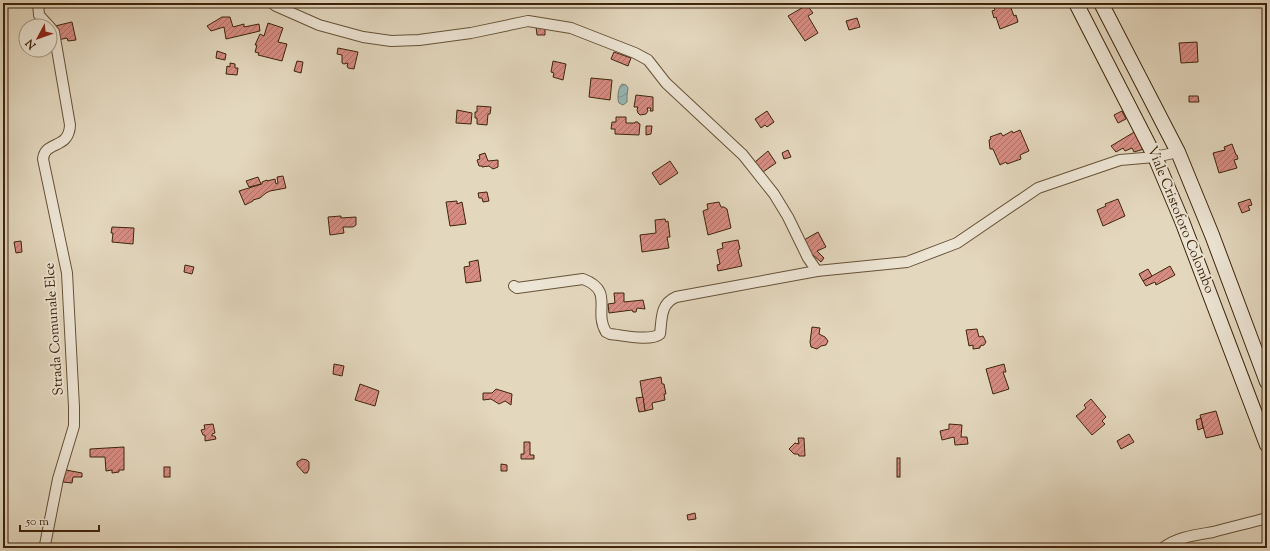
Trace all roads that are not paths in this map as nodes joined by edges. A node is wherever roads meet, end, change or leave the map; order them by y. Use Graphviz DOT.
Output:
graph roads {
  1 [pos="38,3"];
  2 [pos="272,3"];
  3 [pos="1076,3"];
  4 [pos="1106,6"];
  5 [pos="43,18"];
  6 [pos="58,55"];
  7 [pos="1178,152"];
  8 [pos="1156,157"];
  9 [pos="817,271"];
  10 [pos="514,286"];
  11 [pos="1267,382"];
  12 [pos="1267,445"];
  13 [pos="1267,518"];
  14 [pos="46,548"];
  15 [pos="1163,548"];
  1 -- 5 [label="street, Strada Comunale Elce"];
  2 -- 9 [label="street"];
  3 -- 8 [label="main road, Viale Cristoforo Colombo"];
  4 -- 7 [label="main road, Viale Cristoforo Colombo"];
  6 -- 14 [label="street, Strada Comunale Elce"];
  7 -- 8 [label="street"];
  7 -- 11 [label="main road, Viale Cristoforo Colombo"];
  8 -- 9 [label="street"];
  8 -- 12 [label="main road, Viale Cristoforo Colombo"];
  9 -- 10 [label="street"];
  13 -- 15 [label="street"];
}
